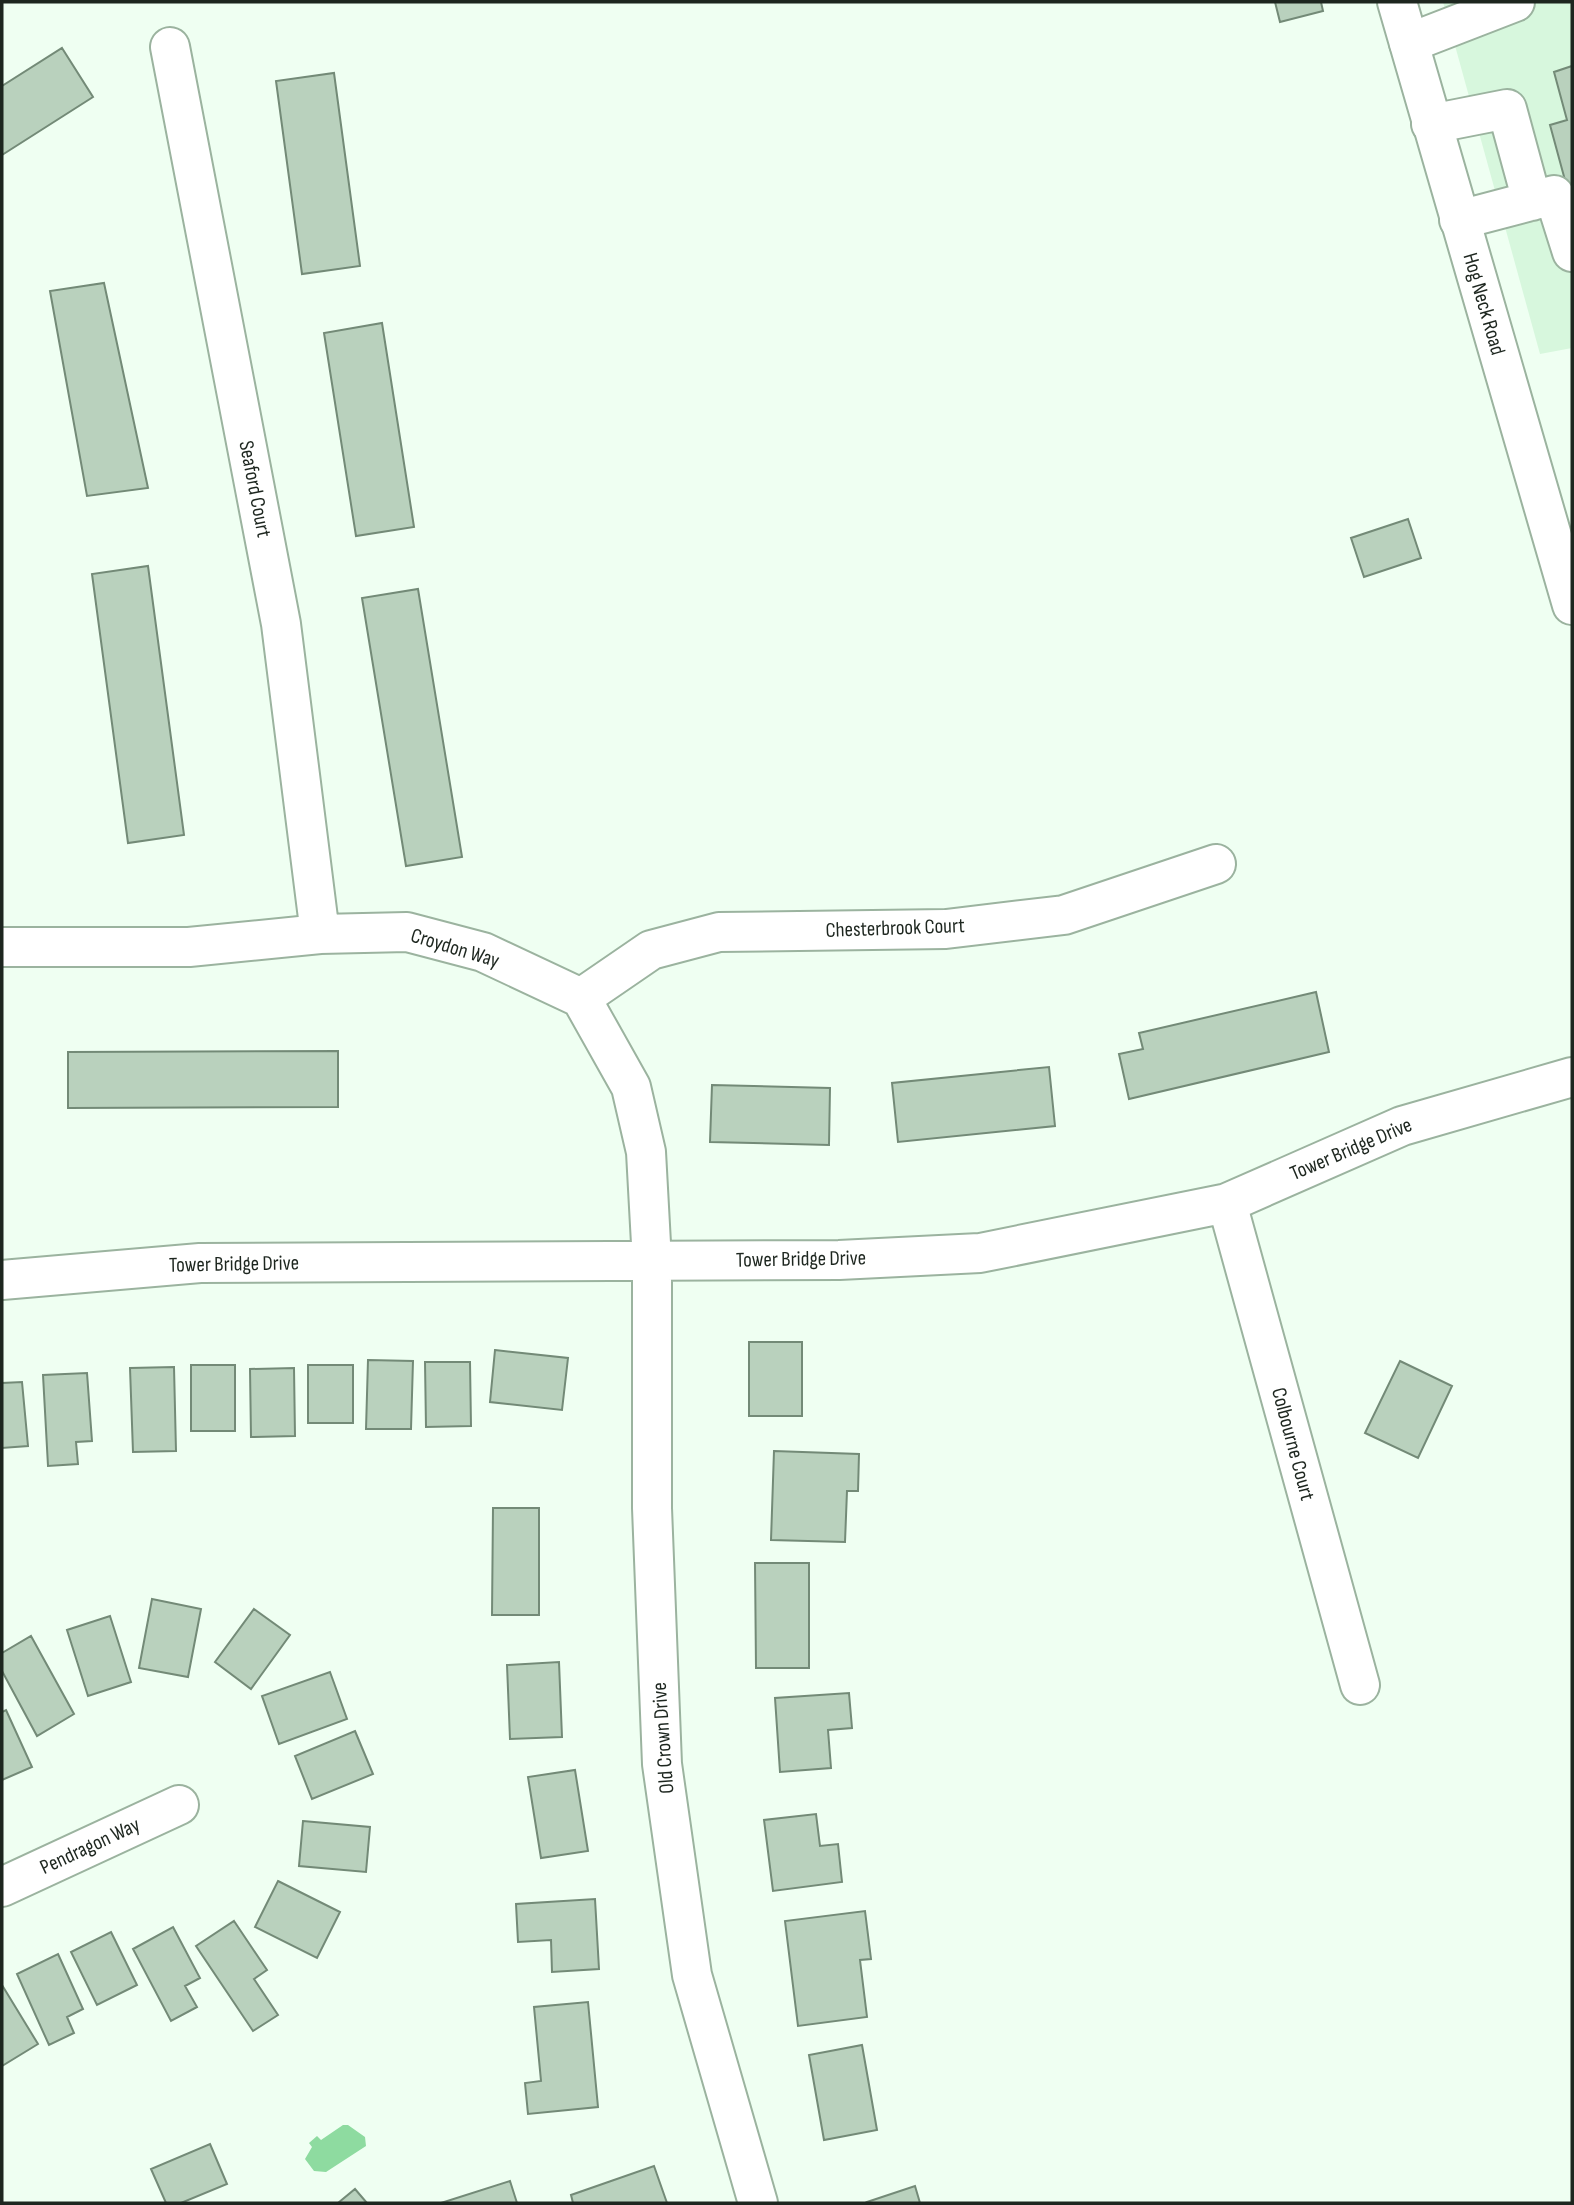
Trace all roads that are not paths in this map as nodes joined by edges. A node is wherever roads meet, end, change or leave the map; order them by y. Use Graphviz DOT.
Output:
graph roads {
  1 [pos="1397,2"];
  2 [pos="1515,2"];
  3 [pos="1409,43"];
  4 [pos="170,47"];
  5 [pos="1432,124"];
  6 [pos="1532,201"];
  7 [pos="1459,220"];
  8 [pos="1572,252"];
  9 [pos="1572,605"];
  10 [pos="1216,864"];
  11 [pos="320,934"];
  12 [pos="2,947"];
  13 [pos="582,998"];
  14 [pos="1572,1077"];
  15 [pos="1227,1203"];
  16 [pos="652,1262"];
  17 [pos="2,1280"];
  18 [pos="1360,1685"];
  19 [pos="179,1805"];
  20 [pos="2,1887"];
  21 [pos="758,2203"];
  1 -- 3 [label="street, Hog Neck Road"];
  2 -- 3 [label="street"];
  3 -- 5 [label="street, Hog Neck Road"];
  4 -- 11 [label="street, Seaford Court"];
  5 -- 6 [label="street"];
  5 -- 7 [label="street, Hog Neck Road"];
  6 -- 7 [label="street"];
  6 -- 8 [label="street"];
  7 -- 9 [label="street, Hog Neck Road"];
  10 -- 13 [label="street, Chesterbrook Court"];
  11 -- 12 [label="street, Croydon Way"];
  11 -- 13 [label="street, Croydon Way"];
  13 -- 16 [label="street"];
  14 -- 15 [label="street, Tower Bridge Drive"];
  15 -- 16 [label="street, Tower Bridge Drive"];
  15 -- 18 [label="street, Colbourne Court"];
  16 -- 17 [label="street, Tower Bridge Drive"];
  16 -- 21 [label="street, Old Crown Drive"];
  19 -- 20 [label="street, Pendragon Way"];
}
